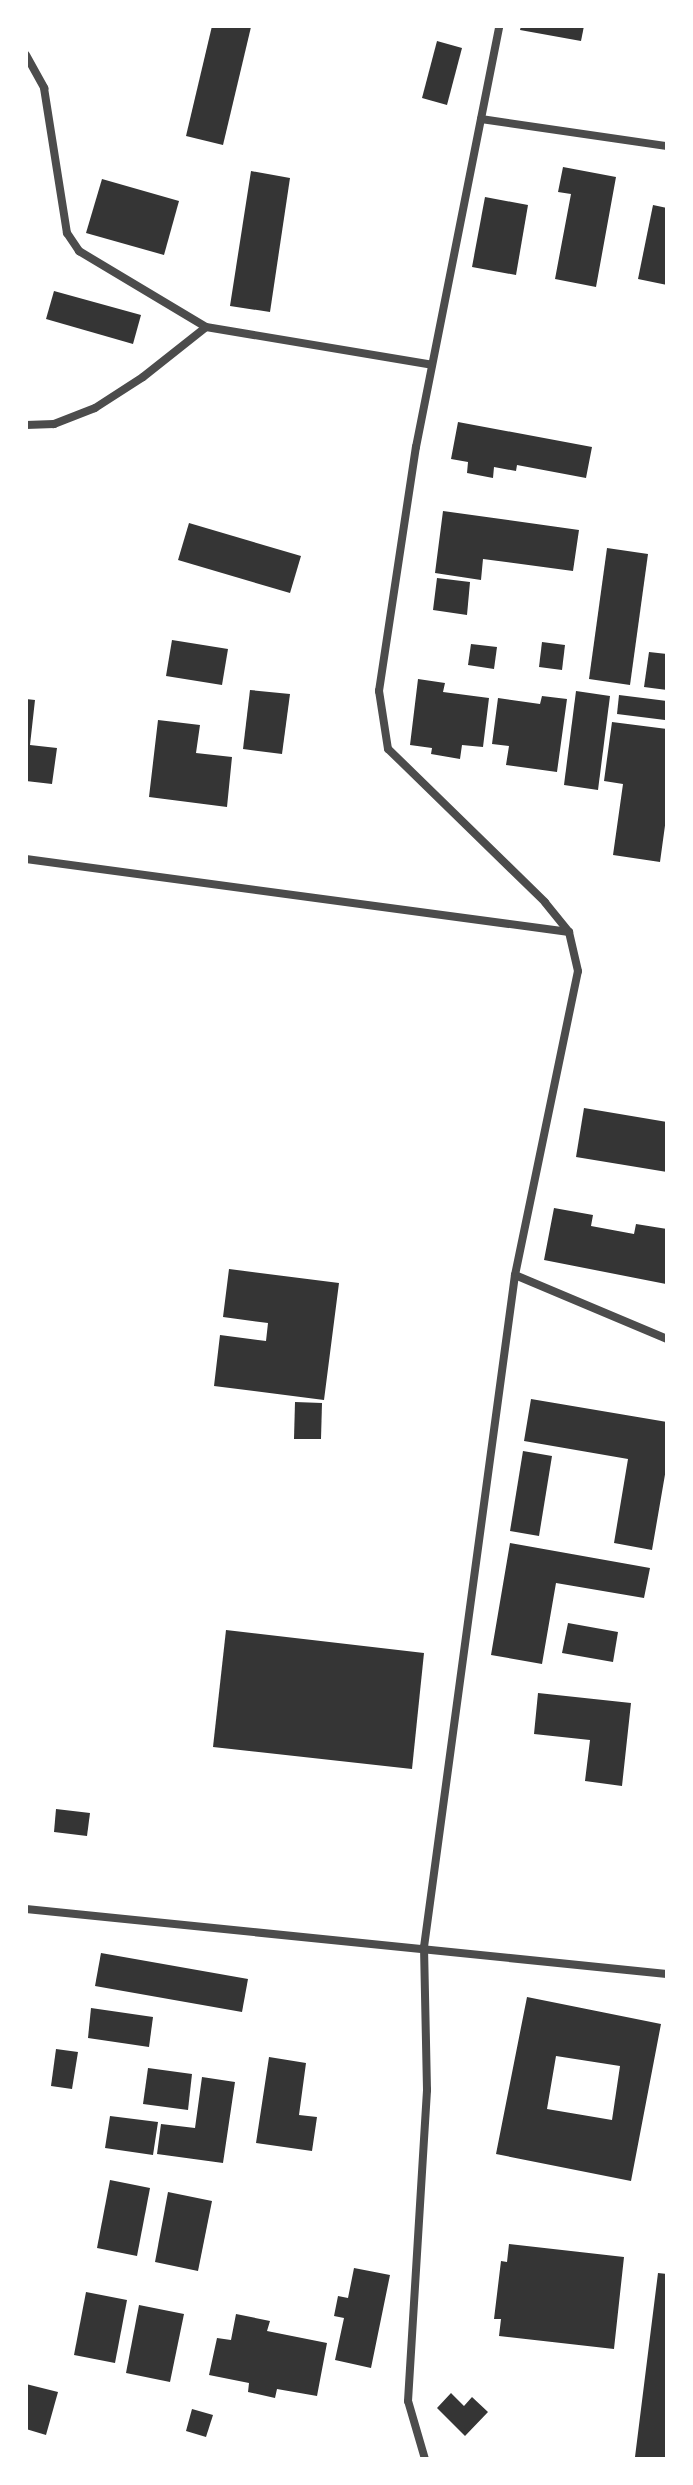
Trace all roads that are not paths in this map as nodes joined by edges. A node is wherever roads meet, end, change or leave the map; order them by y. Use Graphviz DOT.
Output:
graph roads {
  1 [pos="499,26"];
  2 [pos="26,55"];
  3 [pos="481,119"];
  4 [pos="667,146"];
  5 [pos="206,327"];
  6 [pos="432,365"];
  7 [pos="26,425"];
  8 [pos="26,859"];
  9 [pos="569,932"];
  10 [pos="515,1275"];
  11 [pos="667,1339"];
  12 [pos="26,1909"];
  13 [pos="424,1947"];
  14 [pos="667,1974"];
  15 [pos="425,2459"];
  1 -- 3 [label="street"];
  2 -- 5 [label="street"];
  3 -- 4 [label="street"];
  3 -- 6 [label="street"];
  5 -- 6 [label="street"];
  5 -- 7 [label="street"];
  6 -- 9 [label="street"];
  8 -- 9 [label="street"];
  9 -- 10 [label="street"];
  10 -- 11 [label="street"];
  10 -- 13 [label="street"];
  12 -- 13 [label="street"];
  13 -- 14 [label="street"];
  13 -- 15 [label="street"];
}
